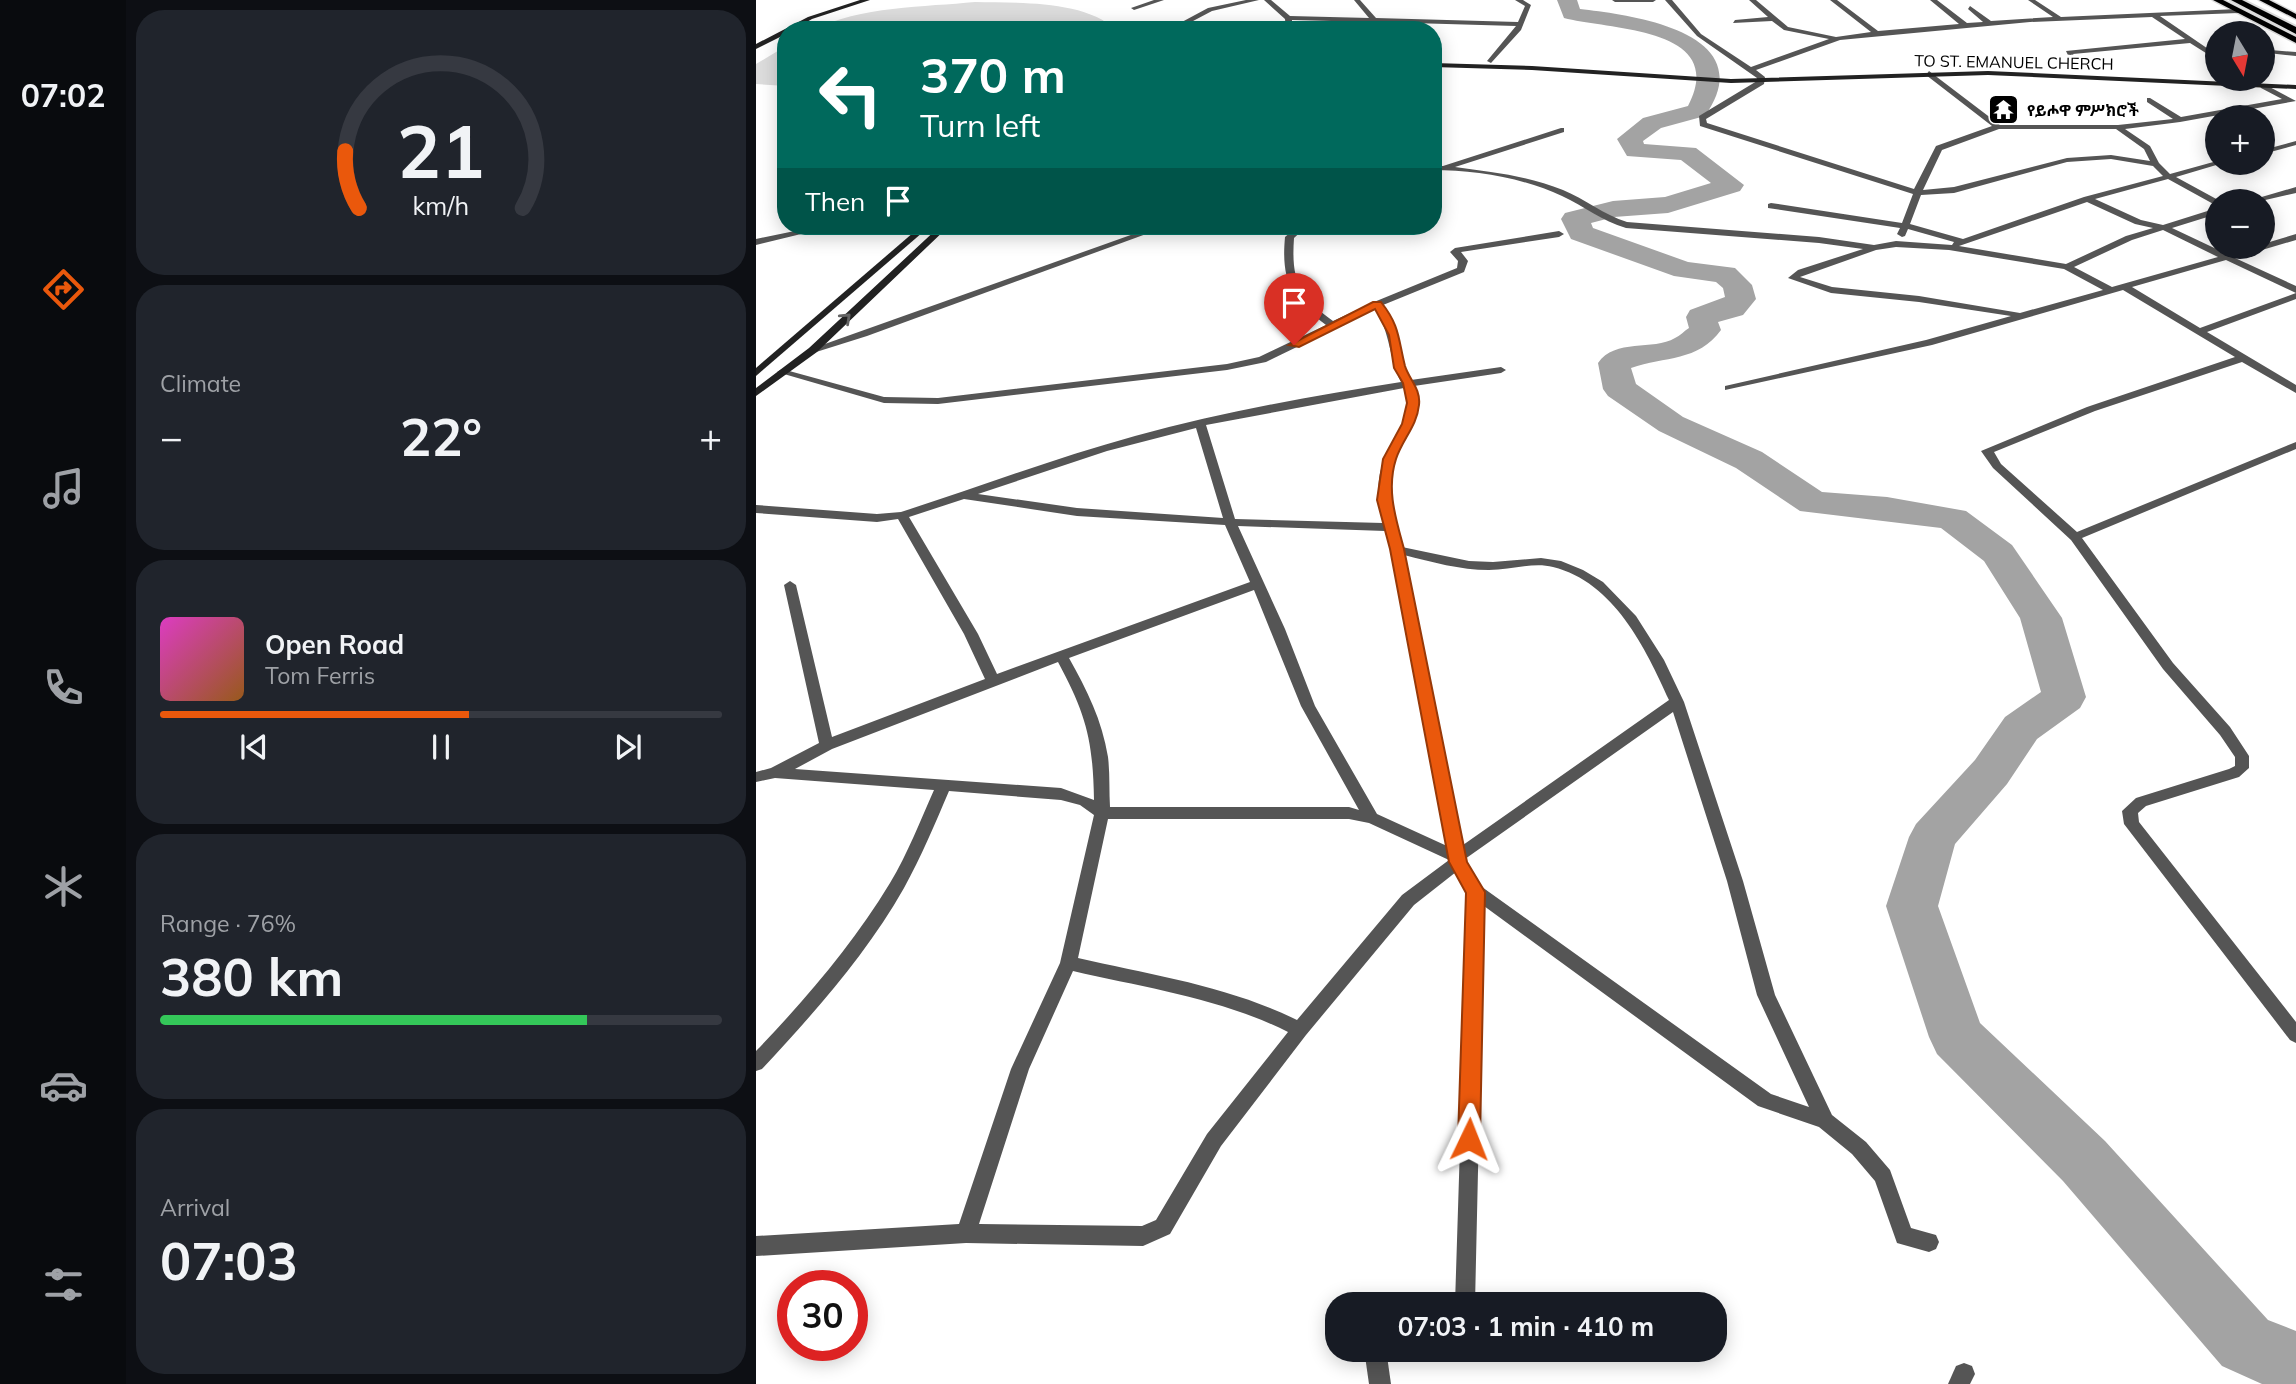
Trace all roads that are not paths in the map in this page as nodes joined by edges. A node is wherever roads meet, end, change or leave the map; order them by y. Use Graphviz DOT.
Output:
graph roads {
  1 [pos="867,0"];
  2 [pos="1161,0"];
  3 [pos="1256,0"];
  4 [pos="1267,0"];
  5 [pos="1357,0"];
  6 [pos="1518,0"];
  7 [pos="1615,0"];
  8 [pos="1653,0"];
  9 [pos="1668,0"];
  10 [pos="1752,0"];
  11 [pos="1833,0"];
  12 [pos="1933,0"];
  13 [pos="2031,0"];
  14 [pos="2217,0"];
  15 [pos="2235,0"];
  16 [pos="2249,0"];
  17 [pos="2263,0"];
  18 [pos="1134,8"];
  19 [pos="1970,8"];
  20 [pos="2015,11"];
  21 [pos="2238,11"];
  22 [pos="2152,15"];
  23 [pos="2004,16"];
  24 [pos="2296,17"];
  25 [pos="1288,18"];
  26 [pos="1772,19"];
  27 [pos="2059,19"];
  28 [pos="1374,20"];
  29 [pos="2030,20"];
  30 [pos="804,21"];
  31 [pos="1184,21"];
  32 [pos="1288,21"];
  33 [pos="1411,21"];
  34 [pos="2011,21"];
  35 [pos="1442,22"];
  36 [pos="1735,22"];
  37 [pos="1989,23"];
  38 [pos="1521,24"];
  39 [pos="1965,24"];
  40 [pos="2296,24"];
  41 [pos="2296,31"];
  42 [pos="1877,33"];
  43 [pos="777,36"];
  44 [pos="1839,38"];
  45 [pos="2296,40"];
  46 [pos="2190,41"];
  47 [pos="756,47"];
  48 [pos="2205,50"];
  49 [pos="2275,52"];
  50 [pos="2296,54"];
  51 [pos="1490,61"];
  52 [pos="1442,63"];
  53 [pos="1442,63"];
  54 [pos="1752,69"];
  55 [pos="2079,70"];
  56 [pos="1929,73"];
  57 [pos="1686,77"];
  58 [pos="2205,77"];
  59 [pos="1761,79"];
  60 [pos="2275,80"];
  61 [pos="2296,81"];
  62 [pos="2205,83"];
  63 [pos="2275,86"];
  64 [pos="2296,87"];
  65 [pos="2273,91"];
  66 [pos="2150,100"];
  67 [pos="2293,102"];
  68 [pos="2180,120"];
  69 [pos="1998,127"];
  70 [pos="2118,127"];
  71 [pos="1561,130"];
  72 [pos="2296,143"];
  73 [pos="2275,149"];
  74 [pos="2156,164"];
  75 [pos="2205,167"];
  76 [pos="1444,168"];
  77 [pos="2168,176"];
  78 [pos="2296,190"];
  79 [pos="1918,194"];
  80 [pos="2275,195"];
  81 [pos="2205,197"];
  82 [pos="2087,199"];
  83 [pos="1771,206"];
  84 [pos="2205,215"];
  85 [pos="1906,226"];
  86 [pos="2165,228"];
  87 [pos="1559,234"];
  88 [pos="788,235"];
  89 [pos="916,235"];
  90 [pos="935,235"];
  91 [pos="1139,235"];
  92 [pos="1292,235"];
  93 [pos="2296,237"];
  94 [pos="1962,241"];
  95 [pos="756,242"];
  96 [pos="2275,243"];
  97 [pos="1896,244"];
  98 [pos="2205,246"];
  99 [pos="1949,247"];
  100 [pos="1874,248"];
  101 [pos="2223,259"];
  102 [pos="2234,259"];
  103 [pos="2067,267"];
  104 [pos="2123,286"];
  105 [pos="2111,290"];
  106 [pos="2296,290"];
  107 [pos="2296,296"];
  108 [pos="1377,304"];
  109 [pos="2021,315"];
  110 [pos="1332,325"];
  111 [pos="2199,332"];
  112 [pos="813,349"];
  113 [pos="2243,358"];
  114 [pos="1501,370"];
  115 [pos="782,372"];
  116 [pos="756,373"];
  117 [pos="1409,383"];
  118 [pos="1729,388"];
  119 [pos="2296,390"];
  120 [pos="756,393"];
  121 [pos="1200,424"];
  122 [pos="2296,445"];
  123 [pos="965,496"];
  124 [pos="756,509"];
  125 [pos="902,515"];
  126 [pos="1230,522"];
  127 [pos="1389,527"];
  128 [pos="2075,537"];
  129 [pos="1397,549"];
  130 [pos="1256,584"];
  131 [pos="790,585"];
  132 [pos="1062,657"];
  133 [pos="993,681"];
  134 [pos="1677,702"];
  135 [pos="827,745"];
  136 [pos="775,773"];
  137 [pos="756,777"];
  138 [pos="944,785"];
  139 [pos="1102,813"];
  140 [pos="1372,818"];
  141 [pos="1457,860"];
  142 [pos="1476,892"];
  143 [pos="1068,963"];
  144 [pos="1300,1030"];
  145 [pos="2296,1035"];
  146 [pos="756,1063"];
  147 [pos="1825,1121"];
  148 [pos="966,1233"];
  149 [pos="1929,1242"];
  150 [pos="756,1246"];
  151 [pos="1465,1292"];
  152 [pos="1377,1362"];
  153 [pos="1380,1384"];
  1 -- 30 [label="main road"];
  2 -- 18 [label="street"];
  3 -- 31 [label="street"];
  4 -- 25 [label="street"];
  5 -- 28 [label="street"];
  6 -- 38 [label="street"];
  7 -- 8 [label="street"];
  9 -- 54 [label="street"];
  10 -- 26 [label="street"];
  11 -- 42 [label="street"];
  12 -- 39 [label="street"];
  13 -- 27 [label="street"];
  14 -- 21 [label="main road"];
  15 -- 41 [label="highway"];
  16 -- 40 [label="highway"];
  17 -- 24 [label="main road"];
  19 -- 37 [label="street"];
  20 -- 29 [label="street"];
  21 -- 22 [label="street"];
  21 -- 45 [label="main road"];
  22 -- 27 [label="street"];
  22 -- 46 [label="street"];
  23 -- 34 [label="street"];
  25 -- 28 [label="street"];
  25 -- 32 [label="street"];
  26 -- 36 [label="street"];
  26 -- 44 [label="street"];
  27 -- 29 [label="street"];
  28 -- 33 [label="street"];
  29 -- 34 [label="street"];
  34 -- 37 [label="street"];
  35 -- 38 [label="street"];
  37 -- 39 [label="street"];
  38 -- 51 [label="street"];
  39 -- 42 [label="street"];
  42 -- 44 [label="street"];
  43 -- 47 [label="main road"];
  44 -- 54 [label="street"];
  46 -- 48 [label="street"];
  46 -- 55 [label="street"];
  49 -- 50 [label="street"];
  51 -- 52 [label="main road"];
  51 -- 57 [label="main road"];
  53 -- 57 [label="main road"];
  54 -- 59 [label="street"];
  55 -- 58 [label="main road, TO ST. EMANUEL CHERCH"];
  55 -- 59 [label="main road, TO ST. EMANUEL CHERCH"];
  56 -- 59 [label="main road, TO ST. EMANUEL CHERCH"];
  56 -- 62 [label="main road, TO ST. EMANUEL CHERCH"];
  56 -- 69 [label="street"];
  57 -- 59 [label="main road, TO ST. EMANUEL CHERCH"];
  59 -- 79 [label="street"];
  60 -- 61 [label="main road"];
  63 -- 64 [label="main road, TO ST. EMANUEL CHERCH"];
  65 -- 67 [label="street"];
  66 -- 68 [label="street"];
  67 -- 68 [label="street"];
  68 -- 70 [label="street"];
  69 -- 70 [label="street"];
  69 -- 79 [label="street"];
  70 -- 74 [label="street"];
  71 -- 76 [label="street"];
  72 -- 73 [label="street"];
  74 -- 77 [label="street"];
  74 -- 79 [label="street"];
  75 -- 77 [label="street"];
  76 -- 100 [label="street"];
  77 -- 81 [label="street"];
  77 -- 82 [label="street"];
  78 -- 80 [label="street"];
  79 -- 85 [label="street"];
  82 -- 86 [label="street"];
  82 -- 94 [label="street"];
  83 -- 85 [label="street"];
  84 -- 86 [label="street"];
  85 -- 94 [label="street"];
  85 -- 97 [label="street"];
  86 -- 98 [label="street"];
  86 -- 103 [label="street"];
  87 -- 108 [label="street"];
  88 -- 95 [label="street"];
  89 -- 116 [label="main road"];
  112 -- 90 [label="main road, one-way"];
  91 -- 112 [label="street"];
  92 -- 110 [label="street"];
  93 -- 96 [label="street"];
  94 -- 99 [label="street"];
  97 -- 99 [label="street"];
  97 -- 100 [label="street"];
  99 -- 103 [label="street"];
  100 -- 109 [label="street"];
  101 -- 104 [label="street"];
  102 -- 106 [label="street"];
  103 -- 105 [label="street"];
  104 -- 105 [label="street"];
  104 -- 111 [label="street"];
  105 -- 109 [label="street"];
  107 -- 111 [label="street"];
  108 -- 110 [label="street"];
  108 -- 117 [label="street"];
  109 -- 118 [label="street"];
  110 -- 115 [label="street"];
  111 -- 113 [label="street"];
  112 -- 115 [label="main road"];
  113 -- 119 [label="street"];
  113 -- 128 [label="street"];
  114 -- 117 [label="street"];
  115 -- 120 [label="main road"];
  117 -- 121 [label="street"];
  117 -- 127 [label="street"];
  121 -- 123 [label="street"];
  121 -- 126 [label="street"];
  122 -- 128 [label="street"];
  123 -- 125 [label="street"];
  123 -- 126 [label="street"];
  124 -- 125 [label="street"];
  125 -- 133 [label="street"];
  126 -- 127 [label="street"];
  126 -- 130 [label="street"];
  127 -- 129 [label="street"];
  128 -- 145 [label="street"];
  129 -- 134 [label="street"];
  129 -- 141 [label="street"];
  130 -- 132 [label="street"];
  130 -- 140 [label="street"];
  131 -- 135 [label="street"];
  132 -- 133 [label="street"];
  132 -- 139 [label="street"];
  133 -- 135 [label="street"];
  134 -- 141 [label="street"];
  134 -- 147 [label="street"];
  135 -- 136 [label="street"];
  136 -- 137 [label="street"];
  136 -- 138 [label="street"];
  138 -- 139 [label="street"];
  138 -- 146 [label="street"];
  139 -- 140 [label="street"];
  139 -- 143 [label="street"];
  140 -- 141 [label="street"];
  141 -- 142 [label="street"];
  141 -- 144 [label="street"];
  142 -- 147 [label="street"];
  142 -- 151 [label="street"];
  143 -- 144 [label="street"];
  143 -- 148 [label="street"];
  144 -- 148 [label="street"];
  147 -- 149 [label="street"];
  148 -- 150 [label="street"];
  152 -- 153 [label="street"];
}
